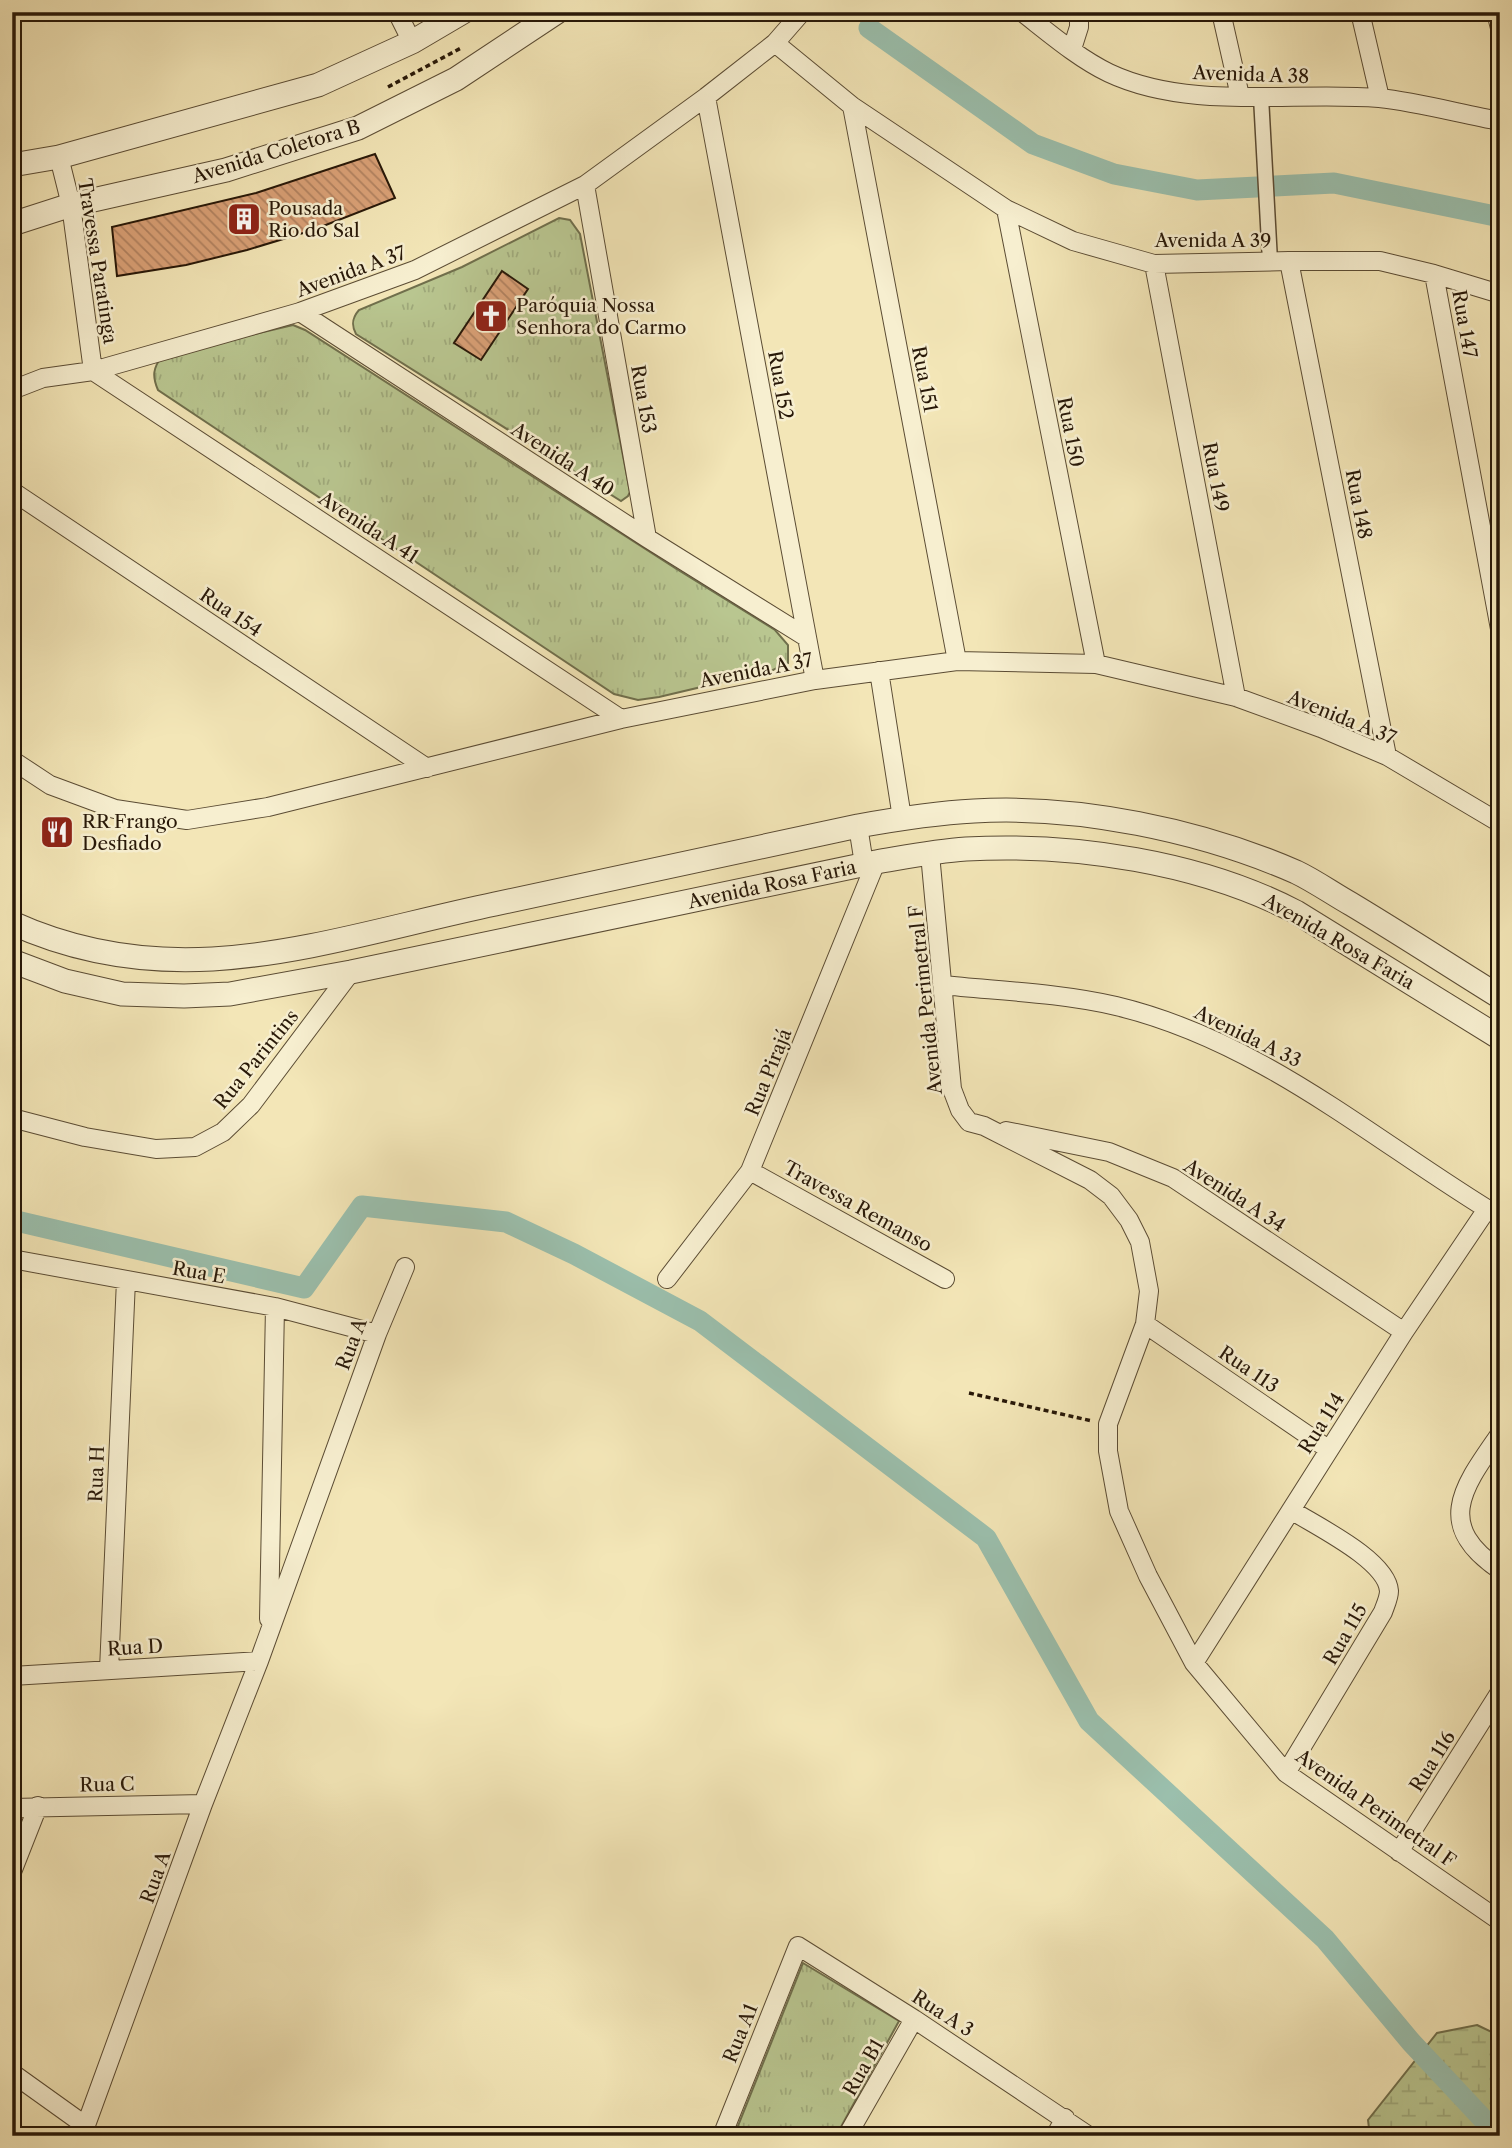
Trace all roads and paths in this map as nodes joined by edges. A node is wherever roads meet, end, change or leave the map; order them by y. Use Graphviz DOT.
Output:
graph roads {
  1 [pos="397,12"];
  2 [pos="463,12"];
  3 [pos="557,12"];
  4 [pos="802,12"];
  5 [pos="1022,12"];
  6 [pos="1079,12"];
  7 [pos="1221,12"];
  8 [pos="1360,12"];
  9 [pos="1496,12"];
  10 [pos="1500,29"];
  11 [pos="412,42"];
  12 [pos="775,43"];
  13 [pos="1072,50"];
  14 [pos="487,59"];
  15 [pos="382,91"];
  16 [pos="1241,96"];
  17 [pos="706,97"];
  18 [pos="1261,97"];
  19 [pos="1380,99"];
  20 [pos="852,106"];
  21 [pos="1500,121"];
  22 [pos="59,158"];
  23 [pos="12,165"];
  24 [pos="585,185"];
  25 [pos="71,205"];
  26 [pos="1006,209"];
  27 [pos="12,224"];
  28 [pos="1270,261"];
  29 [pos="1289,261"];
  30 [pos="1154,264"];
  31 [pos="1434,274"];
  32 [pos="1500,295"];
  33 [pos="300,312"];
  34 [pos="93,371"];
  35 [pos="12,390"];
  36 [pos="12,491"];
  37 [pos="648,538"];
  38 [pos="1500,629"];
  39 [pos="806,637"];
  40 [pos="957,661"];
  41 [pos="1096,664"];
  42 [pos="879,671"];
  43 [pos="815,680"];
  44 [pos="1236,697"];
  45 [pos="621,719"];
  46 [pos="1387,756"];
  47 [pos="12,760"];
  48 [pos="427,768"];
  49 [pos="902,818"];
  50 [pos="1500,823"];
  51 [pos="858,826"];
  52 [pos="930,854"];
  53 [pos="870,863"];
  54 [pos="480,907"];
  55 [pos="12,923"];
  56 [pos="488,943"];
  57 [pos="12,961"];
  58 [pos="351,972"];
  59 [pos="942,985"];
  60 [pos="1500,997"];
  61 [pos="1500,1038"];
  62 [pos="12,1118"];
  63 [pos="984,1126"];
  64 [pos="750,1171"];
  65 [pos="1494,1213"];
  66 [pos="12,1259"];
  67 [pos="405,1267"];
  68 [pos="667,1279"];
  69 [pos="945,1279"];
  70 [pos="126,1280"];
  71 [pos="275,1307"];
  72 [pos="1145,1324"];
  73 [pos="1404,1332"];
  74 [pos="377,1334"];
  75 [pos="969,1393"];
  76 [pos="1108,1424"];
  77 [pos="1500,1434"];
  78 [pos="1328,1449"];
  79 [pos="1291,1510"];
  80 [pos="1500,1570"];
  81 [pos="268,1633"];
  82 [pos="259,1661"];
  83 [pos="1194,1663"];
  84 [pos="109,1670"];
  85 [pos="12,1676"];
  86 [pos="1500,1692"];
  87 [pos="1286,1773"];
  88 [pos="203,1804"];
  89 [pos="38,1807"];
  90 [pos="12,1808"];
  91 [pos="1399,1852"];
  92 [pos="12,1872"];
  93 [pos="1500,1921"];
  94 [pos="797,1946"];
  95 [pos="914,2019"];
  96 [pos="12,2073"];
  97 [pos="1065,2118"];
  98 [pos="84,2131"];
  99 [pos="722,2136"];
  100 [pos="847,2136"];
  101 [pos="1055,2136"];
  102 [pos="1089,2136"];
  1 -- 11 [label="street"];
  2 -- 11 [label="street"];
  3 -- 14 [label="street, Avenida Coletora B"];
  4 -- 12 [label="street, Avenida A 37"];
  5 -- 13 [label="street, Avenida A 38"];
  6 -- 13 [label="street"];
  7 -- 16 [label="street"];
  8 -- 19 [label="street"];
  9 -- 10 [label="street"];
  11 -- 22 [label="street"];
  12 -- 17 [label="street, Avenida A 37"];
  12 -- 20 [label="street, Avenida A 39"];
  13 -- 16 [label="street, Avenida A 38"];
  14 -- 15 [label="path"];
  14 -- 25 [label="street, Avenida Coletora B"];
  16 -- 18 [label="street, Avenida A 38"];
  17 -- 24 [label="street, Avenida A 37"];
  17 -- 39 [label="street, Rua 152"];
  18 -- 19 [label="street, Avenida A 38"];
  18 -- 28 [label="street"];
  19 -- 21 [label="street, Avenida A 38"];
  20 -- 26 [label="street, Avenida A 39"];
  20 -- 40 [label="street, Rua 151"];
  22 -- 23 [label="street"];
  22 -- 25 [label="street, Travessa Paratinga"];
  24 -- 33 [label="street, Avenida A 37"];
  24 -- 37 [label="street, Rua 153"];
  25 -- 27 [label="street, Avenida Coletora B"];
  25 -- 34 [label="street, Travessa Paratinga"];
  26 -- 30 [label="street, Avenida A 39"];
  26 -- 41 [label="street, Rua 150"];
  28 -- 29 [label="street, Avenida A 39"];
  28 -- 30 [label="street, Avenida A 39"];
  29 -- 31 [label="street, Avenida A 39"];
  29 -- 46 [label="street, Rua 148"];
  30 -- 44 [label="street, Rua 149"];
  31 -- 32 [label="street, Avenida A 39"];
  31 -- 38 [label="street, Rua 147"];
  33 -- 34 [label="street, Avenida A 37"];
  33 -- 37 [label="street, Avenida A 40"];
  34 -- 35 [label="street, Avenida A 37"];
  34 -- 45 [label="street, Avenida A 41"];
  36 -- 48 [label="street, Rua 154"];
  37 -- 39 [label="street, Avenida A 40"];
  39 -- 43 [label="street, Rua 152"];
  40 -- 41 [label="street, Avenida A 37"];
  40 -- 42 [label="street, Avenida A 37"];
  41 -- 44 [label="street, Avenida A 37"];
  42 -- 43 [label="street, Avenida A 37"];
  42 -- 49 [label="street"];
  43 -- 45 [label="street, Avenida A 37"];
  44 -- 46 [label="street, Avenida A 37"];
  45 -- 48 [label="street, Avenida A 37"];
  46 -- 50 [label="street, Avenida A 37"];
  47 -- 48 [label="street, Avenida A 37"];
  49 -- 51 [label="street, Avenida Rosa Faria"];
  49 -- 60 [label="street, Avenida Rosa Faria"];
  51 -- 53 [label="street"];
  51 -- 54 [label="street, Avenida Rosa Faria"];
  52 -- 53 [label="street, Avenida Rosa Faria"];
  52 -- 59 [label="street, Avenida Perimetral F"];
  52 -- 61 [label="street, Avenida Rosa Faria"];
  53 -- 56 [label="street, Avenida Rosa Faria"];
  53 -- 64 [label="street, Rua Pirajá"];
  54 -- 55 [label="street, Avenida Rosa Faria"];
  54 -- 56 [label="street"];
  56 -- 58 [label="street, Avenida Rosa Faria"];
  57 -- 58 [label="street, Avenida Rosa Faria"];
  58 -- 62 [label="street, Rua Parintins"];
  59 -- 63 [label="street, Avenida Perimetral F"];
  59 -- 65 [label="street, Avenida A 33"];
  63 -- 72 [label="street, Avenida Perimetral F"];
  63 -- 73 [label="street, Avenida A 34"];
  64 -- 68 [label="street, Rua Pirajá"];
  64 -- 69 [label="street, Travessa Remanso"];
  65 -- 73 [label="street, Rua 114"];
  66 -- 70 [label="street, Rua E"];
  67 -- 74 [label="street, Rua A"];
  70 -- 71 [label="street, Rua E"];
  70 -- 84 [label="street, Rua H"];
  71 -- 74 [label="street, Rua E"];
  71 -- 81 [label="street, Rua A"];
  72 -- 76 [label="street, Avenida Perimetral F"];
  72 -- 78 [label="street, Rua 113"];
  73 -- 78 [label="street, Rua 114"];
  74 -- 81 [label="street, Rua A"];
  75 -- 76 [label="path"];
  76 -- 83 [label="street, Avenida Perimetral F"];
  77 -- 80 [label="street"];
  78 -- 79 [label="street, Rua 114"];
  79 -- 83 [label="street, Rua 114"];
  79 -- 87 [label="street, Rua 115"];
  81 -- 82 [label="street, Rua A"];
  82 -- 84 [label="street, Rua D"];
  82 -- 88 [label="street, Rua A"];
  83 -- 87 [label="street, Avenida Perimetral F"];
  84 -- 85 [label="street, Rua D"];
  86 -- 91 [label="street, Rua 116"];
  87 -- 91 [label="street, Avenida Perimetral F"];
  88 -- 89 [label="street, Rua C"];
  88 -- 98 [label="street, Rua A"];
  89 -- 90 [label="street, Rua C"];
  89 -- 92 [label="street"];
  91 -- 93 [label="street, Avenida Perimetral F"];
  94 -- 95 [label="street, Rua A 3"];
  94 -- 99 [label="street, Rua A1"];
  95 -- 97 [label="street, Rua A 3"];
  95 -- 100 [label="street, Rua B1"];
  96 -- 98 [label="street"];
  97 -- 101 [label="street"];
  97 -- 102 [label="street, Rua A 3"];
}
